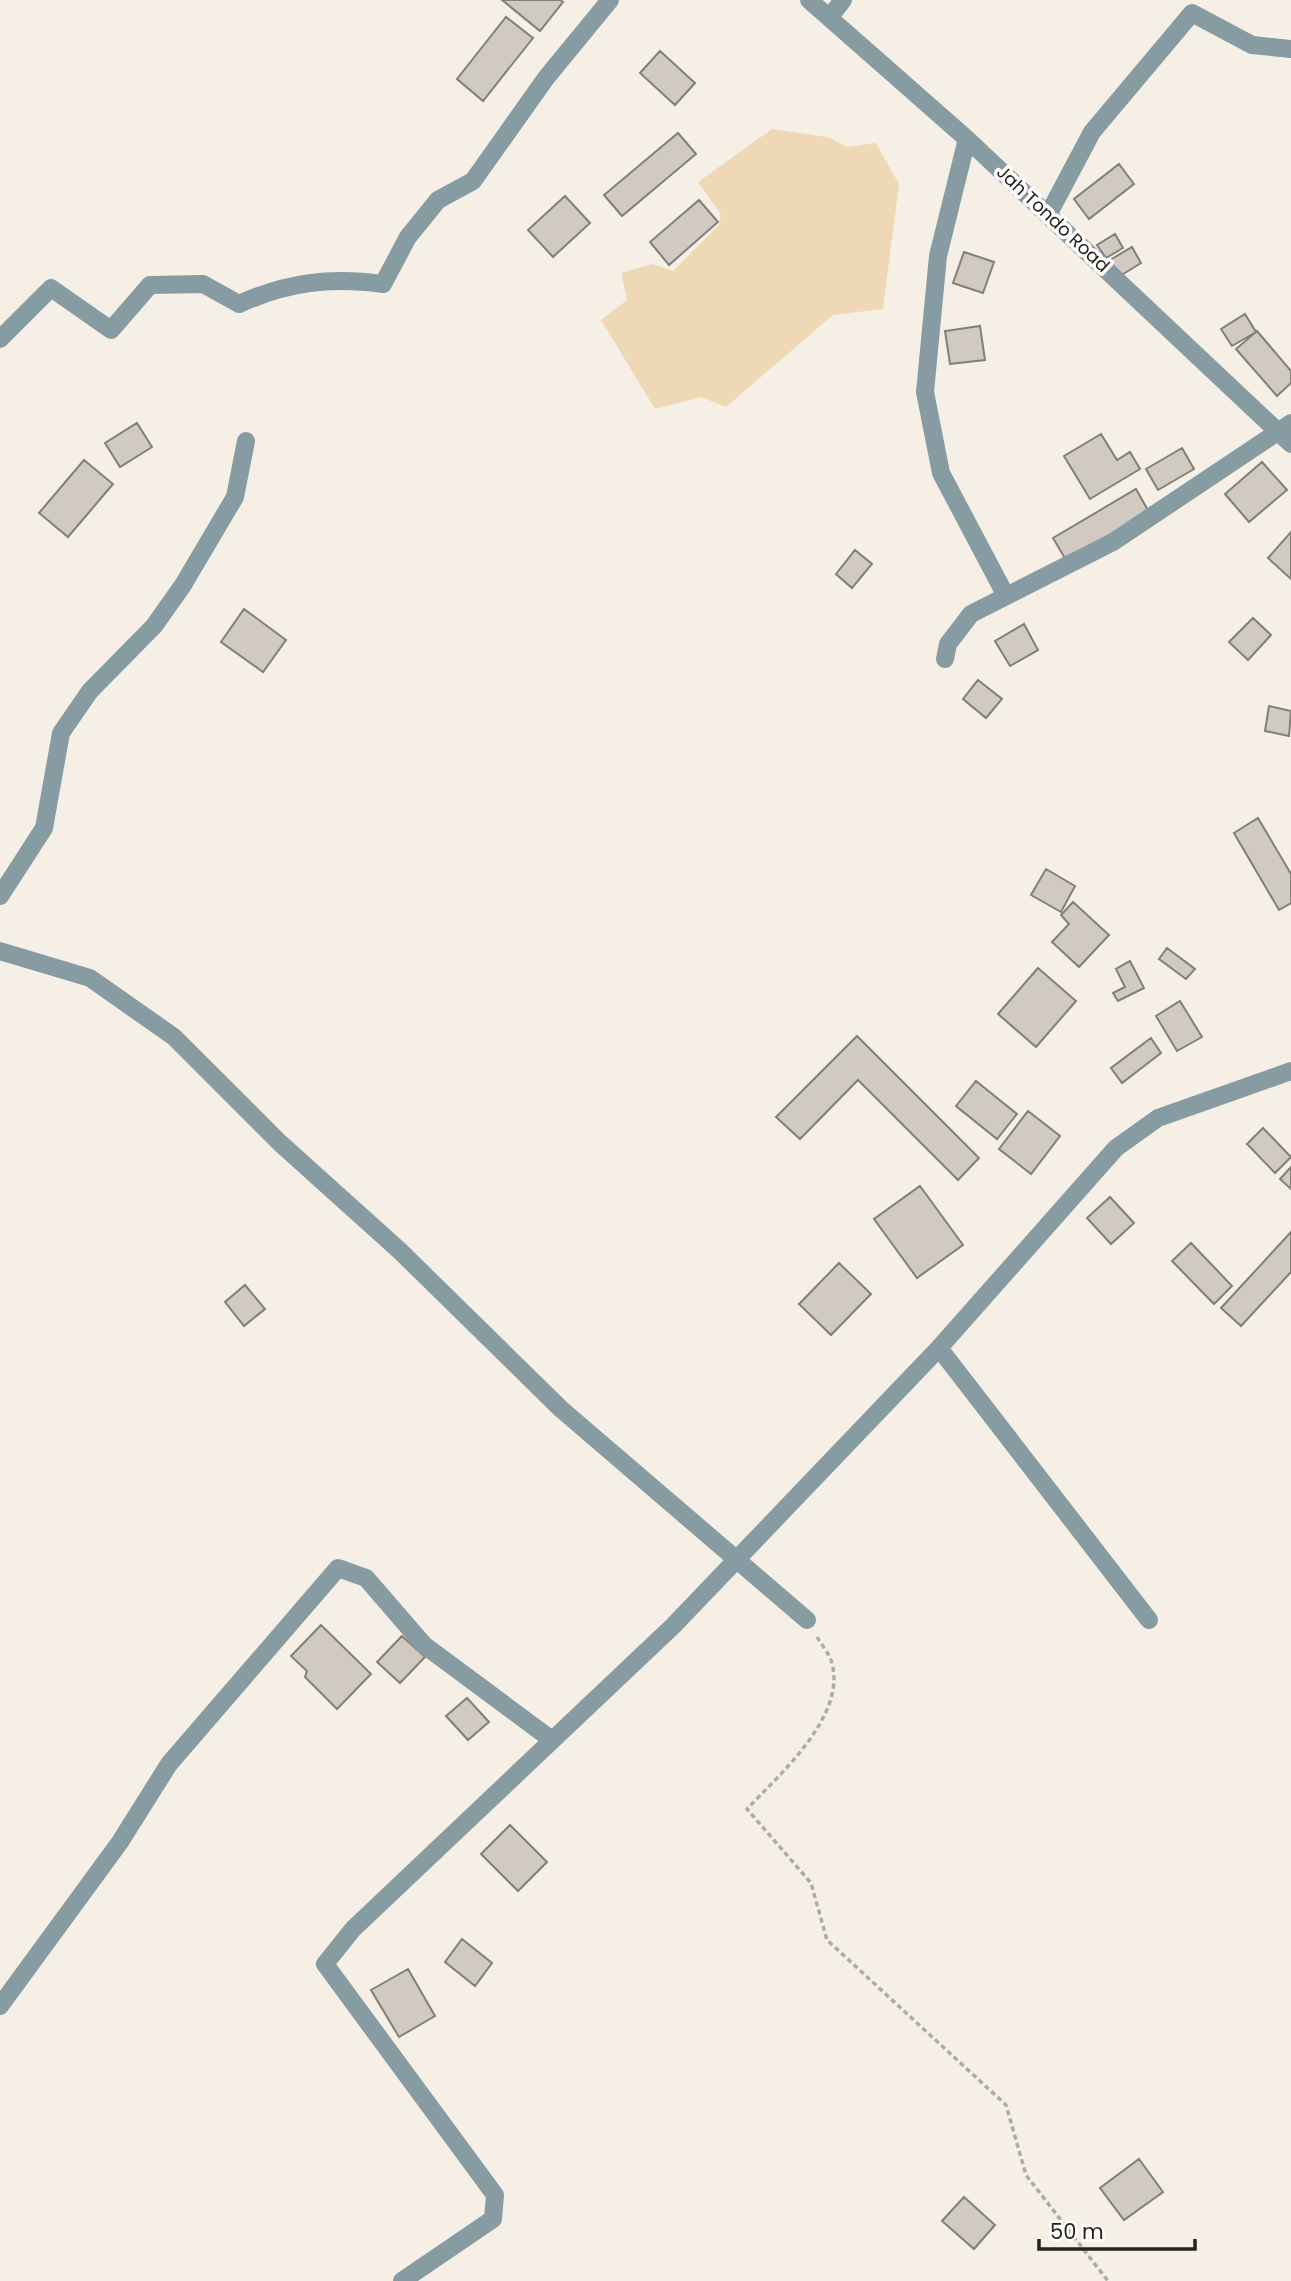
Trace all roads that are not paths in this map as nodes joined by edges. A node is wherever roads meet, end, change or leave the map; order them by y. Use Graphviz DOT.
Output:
graph roads {
  1 [pos="610,0"];
  2 [pos="809,0"];
  3 [pos="843,0"];
  4 [pos="829,18"];
  5 [pos="1291,49"];
  6 [pos="967,139"];
  7 [pos="1048,215"];
  8 [pos="0,339"];
  9 [pos="1287,433"];
  10 [pos="246,441"];
  11 [pos="1006,596"];
  12 [pos="945,659"];
  13 [pos="0,896"];
  14 [pos="0,951"];
  15 [pos="1291,1072"];
  16 [pos="939,1348"];
  17 [pos="736,1558"];
  18 [pos="807,1620"];
  19 [pos="1149,1620"];
  20 [pos="552,1740"];
  21 [pos="0,2006"];
  22 [pos="402,2281"];
  1 -- 8 [label="street"];
  2 -- 4 [label="street, Jah Tondo Road"];
  3 -- 4 [label="street"];
  4 -- 6 [label="street, Jah Tondo Road"];
  5 -- 7 [label="street"];
  6 -- 7 [label="street, Jah Tondo Road"];
  6 -- 11 [label="street"];
  7 -- 9 [label="street, Jah Tondo Road"];
  9 -- 11 [label="street"];
  10 -- 13 [label="street"];
  11 -- 12 [label="street"];
  14 -- 17 [label="street"];
  15 -- 16 [label="street"];
  16 -- 17 [label="street"];
  16 -- 19 [label="street"];
  17 -- 18 [label="street"];
  17 -- 20 [label="street"];
  20 -- 21 [label="street"];
  20 -- 22 [label="street"];
}
